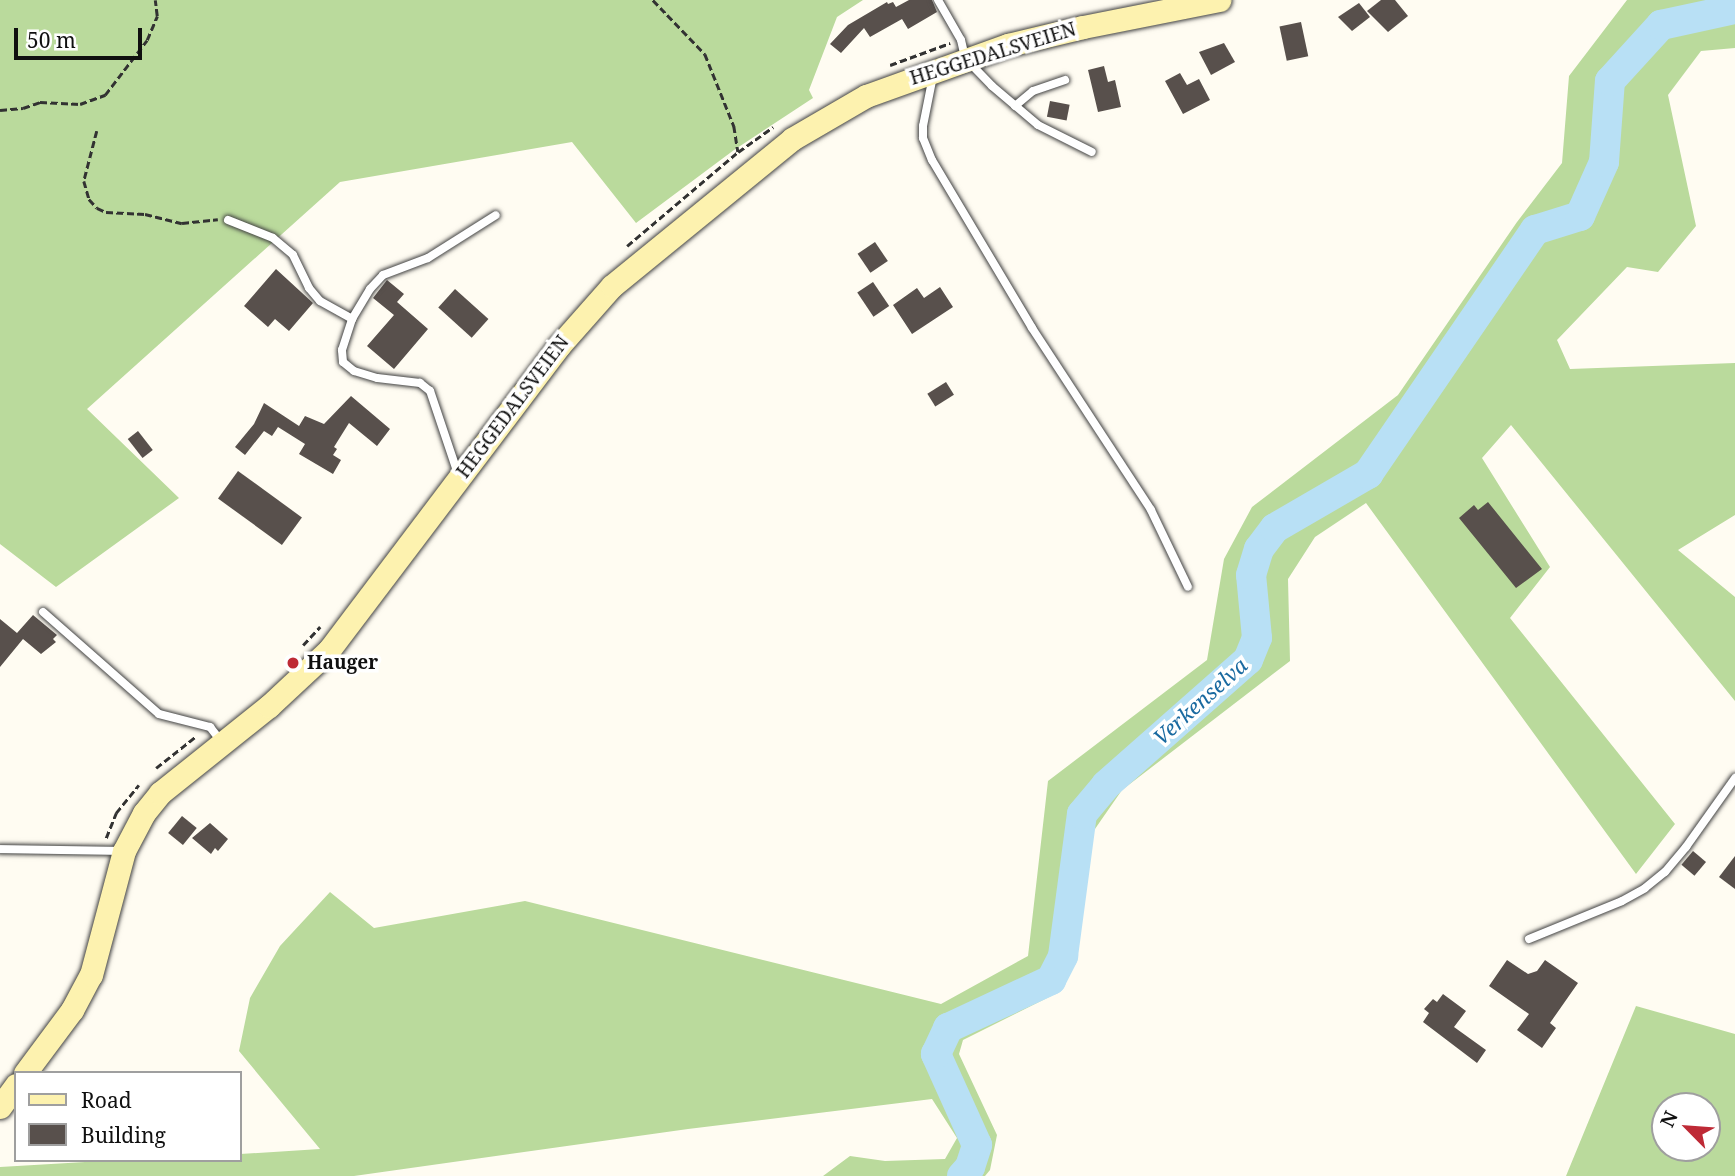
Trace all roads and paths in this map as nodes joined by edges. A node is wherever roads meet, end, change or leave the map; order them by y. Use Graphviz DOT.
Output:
graph roads {
  1 [pos="155,0"];
  2 [pos="653,0"];
  3 [pos="938,0"];
  4 [pos="1219,0"];
  5 [pos="965,58"];
  6 [pos="931,70"];
  7 [pos="1065,80"];
  8 [pos="1015,106"];
  9 [pos="0,110"];
  10 [pos="97,131"];
  11 [pos="738,152"];
  12 [pos="1092,152"];
  13 [pos="496,215"];
  14 [pos="228,220"];
  15 [pos="352,318"];
  16 [pos="459,477"];
  17 [pos="1188,587"];
  18 [pos="43,612"];
  19 [pos="223,744"];
  20 [pos="1735,778"];
  21 [pos="0,849"];
  22 [pos="124,851"];
  23 [pos="1529,939"];
  24 [pos="26,1071"];
  25 [pos="14,1088"];
  26 [pos="0,1107"];
  1 -- 9 [label="path"];
  2 -- 11 [label="path"];
  3 -- 5 [label="lane"];
  4 -- 5 [label="main road, HEGGEDALSVEIEN"];
  5 -- 6 [label="main road, HEGGEDALSVEIEN"];
  5 -- 8 [label="lane"];
  6 -- 16 [label="main road, HEGGEDALSVEIEN"];
  6 -- 17 [label="lane"];
  7 -- 8 [label="lane"];
  8 -- 12 [label="lane"];
  10 -- 14 [label="path"];
  13 -- 15 [label="lane"];
  14 -- 15 [label="lane"];
  15 -- 16 [label="lane"];
  16 -- 19 [label="main road, HEGGEDALSVEIEN"];
  18 -- 19 [label="lane"];
  19 -- 22 [label="main road, HEGGEDALSVEIEN"];
  20 -- 23 [label="lane"];
  21 -- 22 [label="lane"];
  22 -- 24 [label="main road, HEGGEDALSVEIEN"];
  25 -- 26 [label="main road"];
}
